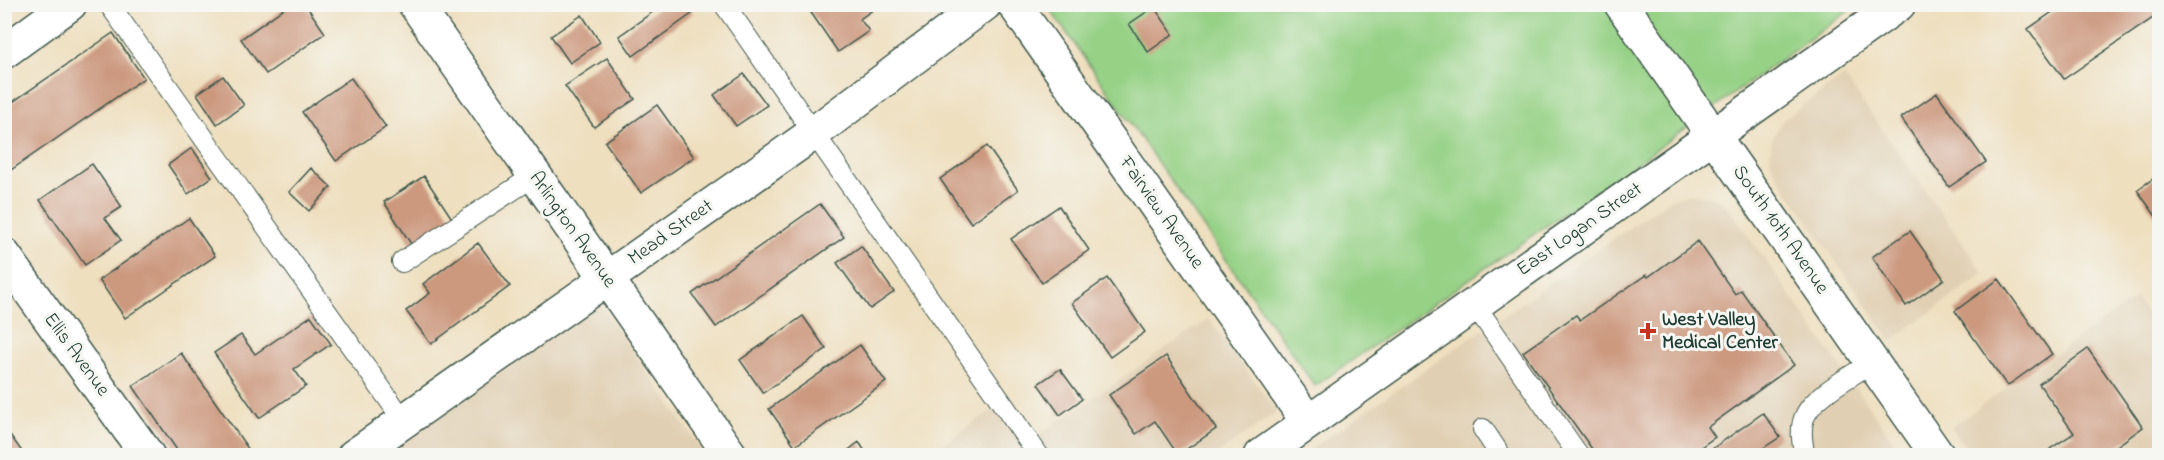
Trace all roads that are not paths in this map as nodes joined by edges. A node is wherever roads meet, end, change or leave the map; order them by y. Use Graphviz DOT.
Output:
graph roads {
  1 [pos="70,4"];
  2 [pos="109,4"];
  3 [pos="415,4"];
  4 [pos="724,4"];
  5 [pos="985,4"];
  6 [pos="1014,4"];
  7 [pos="1621,4"];
  8 [pos="1899,4"];
  9 [pos="4,52"];
  10 [pos="814,133"];
  11 [pos="1714,136"];
  12 [pos="534,176"];
  13 [pos="4,255"];
  14 [pos="402,262"];
  15 [pos="606,278"];
  16 [pos="1475,305"];
  17 [pos="1872,362"];
  18 [pos="404,420"];
  19 [pos="1308,422"];
  20 [pos="1483,429"];
  21 [pos="148,456"];
  22 [pos="354,456"];
  23 [pos="731,456"];
  24 [pos="1039,456"];
  25 [pos="1261,456"];
  26 [pos="1501,456"];
  27 [pos="1579,456"];
  28 [pos="1805,456"];
  29 [pos="1938,456"];
  1 -- 9 [label="street"];
  2 -- 18 [label="lane"];
  3 -- 12 [label="street, Arlington Avenue"];
  4 -- 10 [label="lane"];
  5 -- 10 [label="street, Mead Street"];
  6 -- 19 [label="street, Fairview Avenue"];
  7 -- 11 [label="street, South 10th Avenue"];
  8 -- 11 [label="street, East Logan Street"];
  10 -- 15 [label="street, Mead Street"];
  10 -- 24 [label="lane"];
  11 -- 16 [label="street, East Logan Street"];
  11 -- 17 [label="street, South 10th Avenue"];
  12 -- 14 [label="lane"];
  12 -- 15 [label="street, Arlington Avenue"];
  13 -- 21 [label="street, Ellis Avenue"];
  15 -- 18 [label="street, Mead Street"];
  15 -- 23 [label="street, Arlington Avenue"];
  16 -- 19 [label="street, East Logan Street"];
  16 -- 27 [label="lane"];
  17 -- 28 [label="lane"];
  17 -- 29 [label="street, South 10th Avenue"];
  18 -- 22 [label="street, Mead Street"];
  19 -- 25 [label="street, East Logan Street"];
  20 -- 26 [label="lane"];
}
